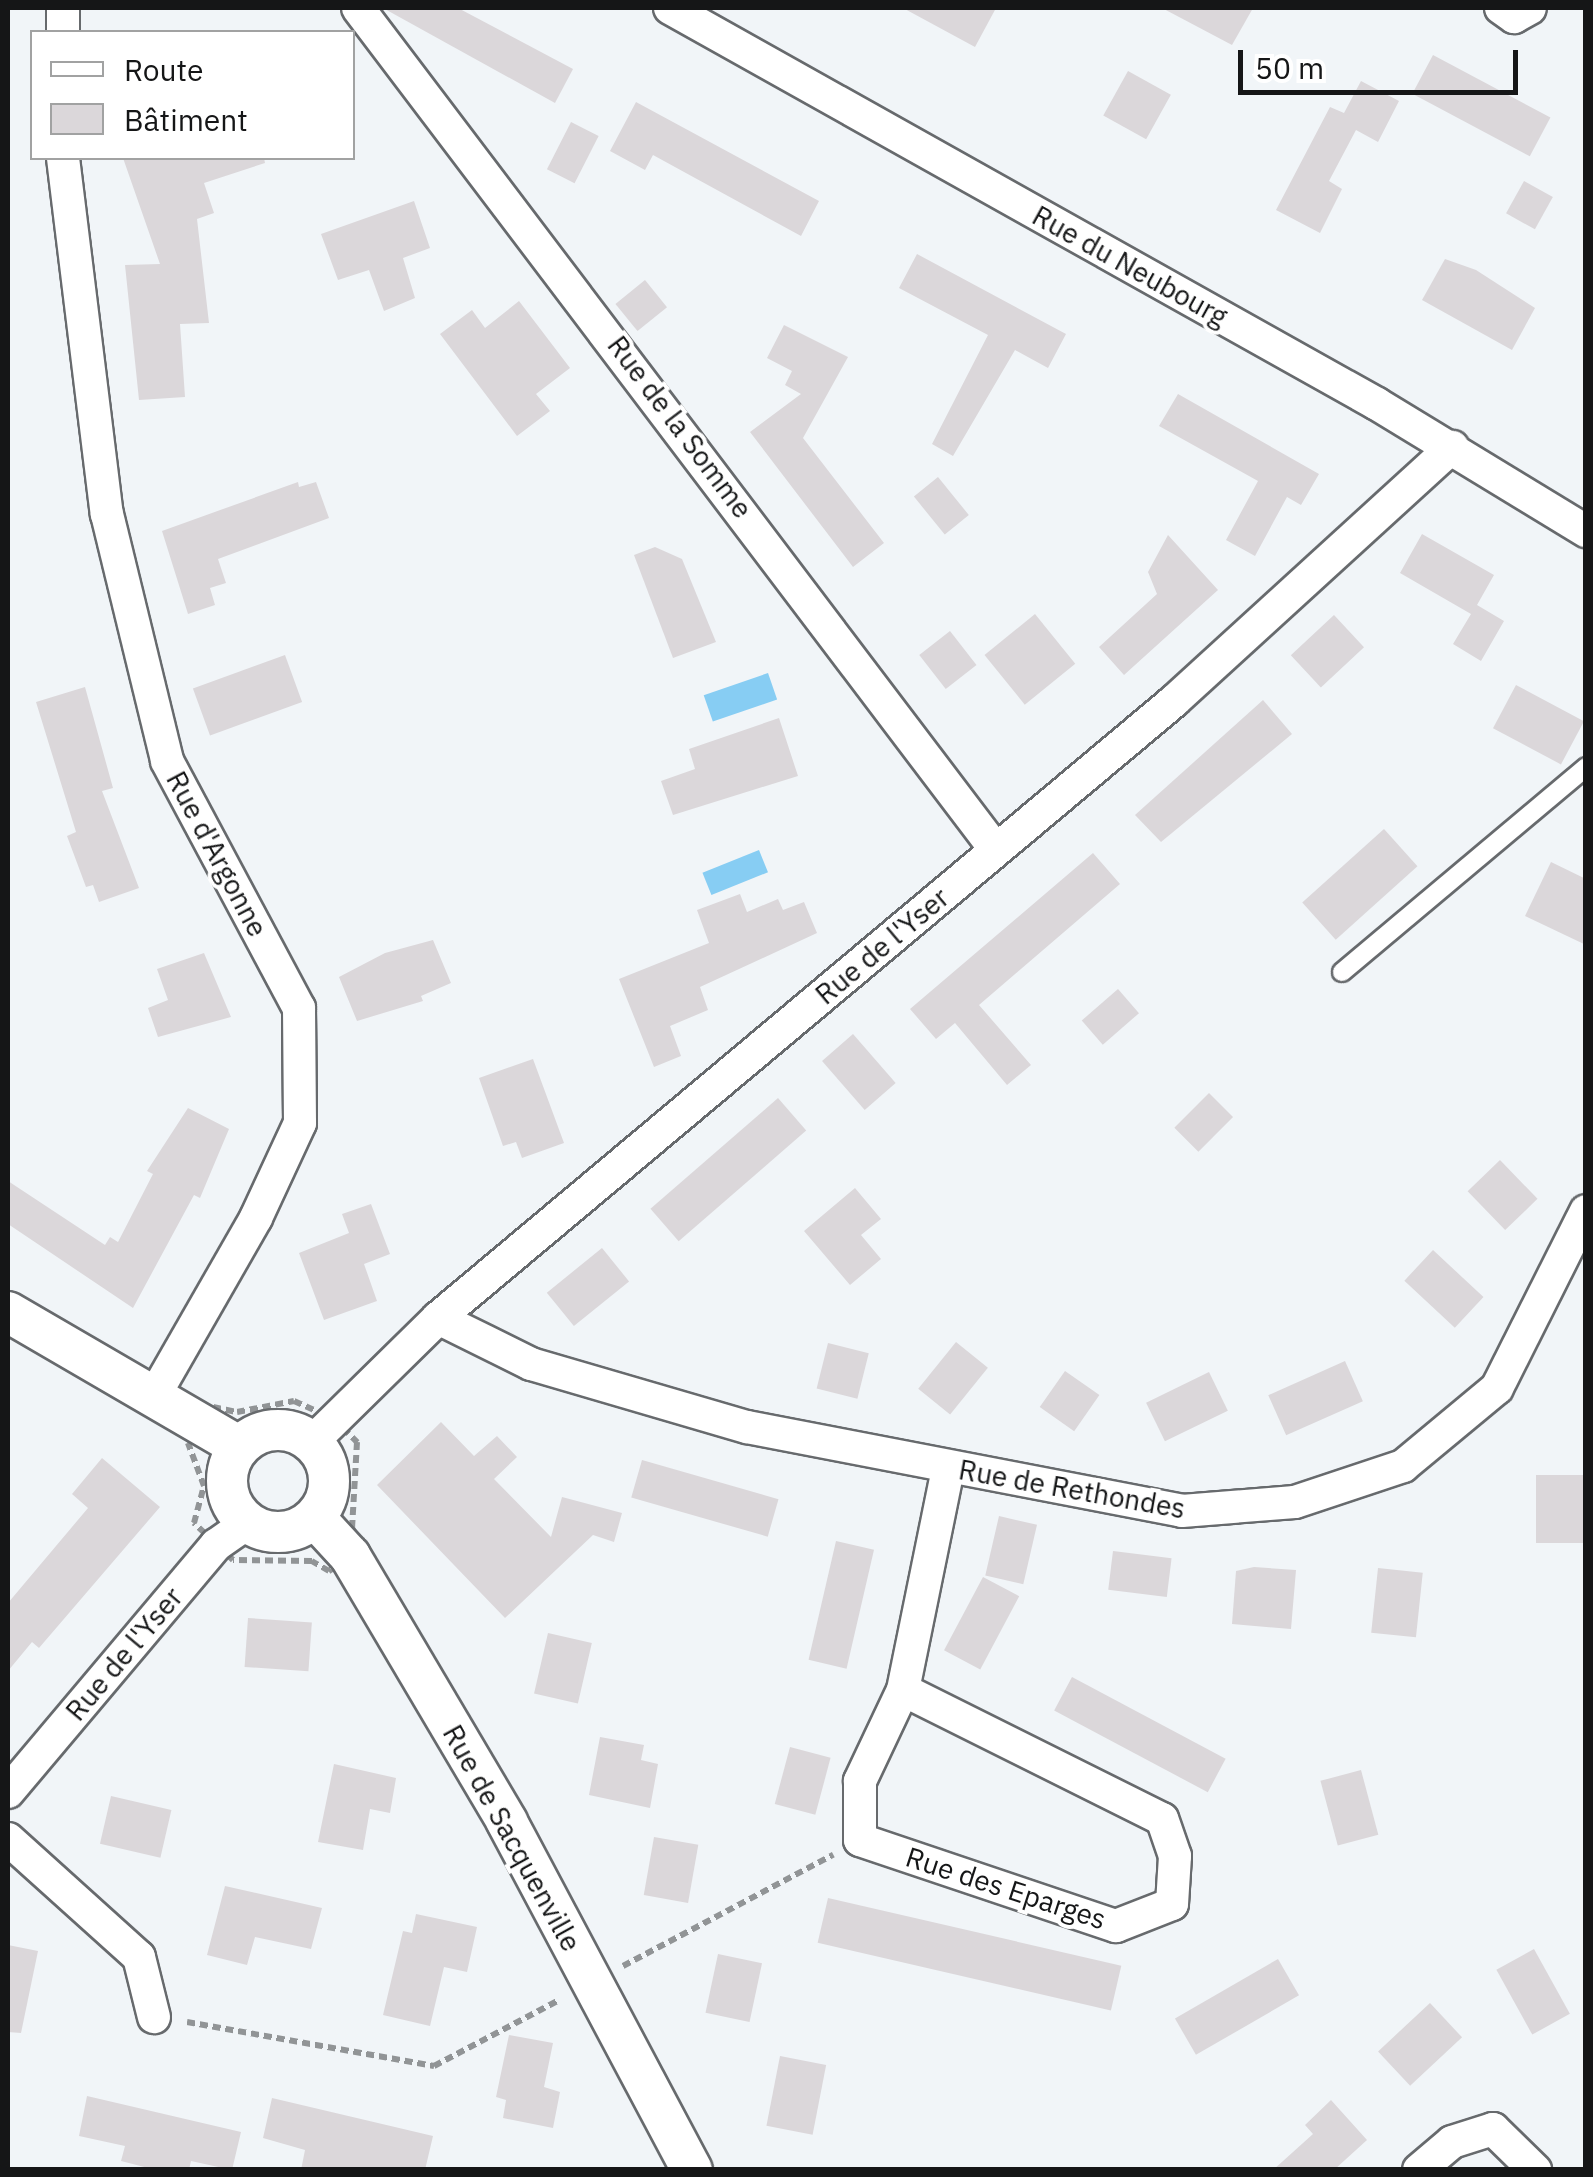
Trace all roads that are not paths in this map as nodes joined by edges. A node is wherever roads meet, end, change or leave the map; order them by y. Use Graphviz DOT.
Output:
graph roads {
  1 [pos="358,8"];
  2 [pos="670,8"];
  3 [pos="1501,8"];
  4 [pos="1530,8"];
  5 [pos="63,160"];
  6 [pos="1452,447"];
  7 [pos="1586,532"];
  8 [pos="1586,767"];
  9 [pos="996,850"];
  10 [pos="1342,972"];
  11 [pos="1586,1211"];
  12 [pos="8,1312"];
  13 [pos="438,1318"];
  14 [pos="154,1396"];
  15 [pos="311,1443"];
  16 [pos="240,1447"];
  17 [pos="948,1468"];
  18 [pos="314,1518"];
  19 [pos="248,1523"];
  20 [pos="904,1690"];
  21 [pos="8,1792"];
  22 [pos="8,1839"];
  23 [pos="154,2017"];
  24 [pos="692,2170"];
  25 [pos="1419,2170"];
  26 [pos="1535,2170"];
  1 -- 9 [label="street, Rue de la Somme"];
  2 -- 6 [label="street, Rue du Neubourg"];
  3 -- 4 [label="street"];
  5 -- 14 [label="street, Rue d'Argonne"];
  6 -- 7 [label="street, Rue du Neubourg"];
  6 -- 9 [label="street, Rue de l'Yser"];
  8 -- 10 [label="lane"];
  9 -- 13 [label="street, Rue de l'Yser"];
  11 -- 17 [label="street, Rue de Rethondes"];
  12 -- 14 [label="street"];
  13 -- 15 [label="street, Rue de l'Yser"];
  13 -- 17 [label="street, Rue de Rethondes"];
  14 -- 16 [label="street"];
  15 -- 16 [label="street"];
  15 -- 18 [label="street"];
  16 -- 19 [label="street"];
  17 -- 20 [label="street"];
  18 -- 19 [label="street"];
  18 -- 24 [label="street, Rue de Sacquenville"];
  19 -- 21 [label="street, Rue de l'Yser"];
  20 -- 20 [label="street, Rue des Eparges"];
  22 -- 23 [label="street"];
  25 -- 26 [label="street"];
}
